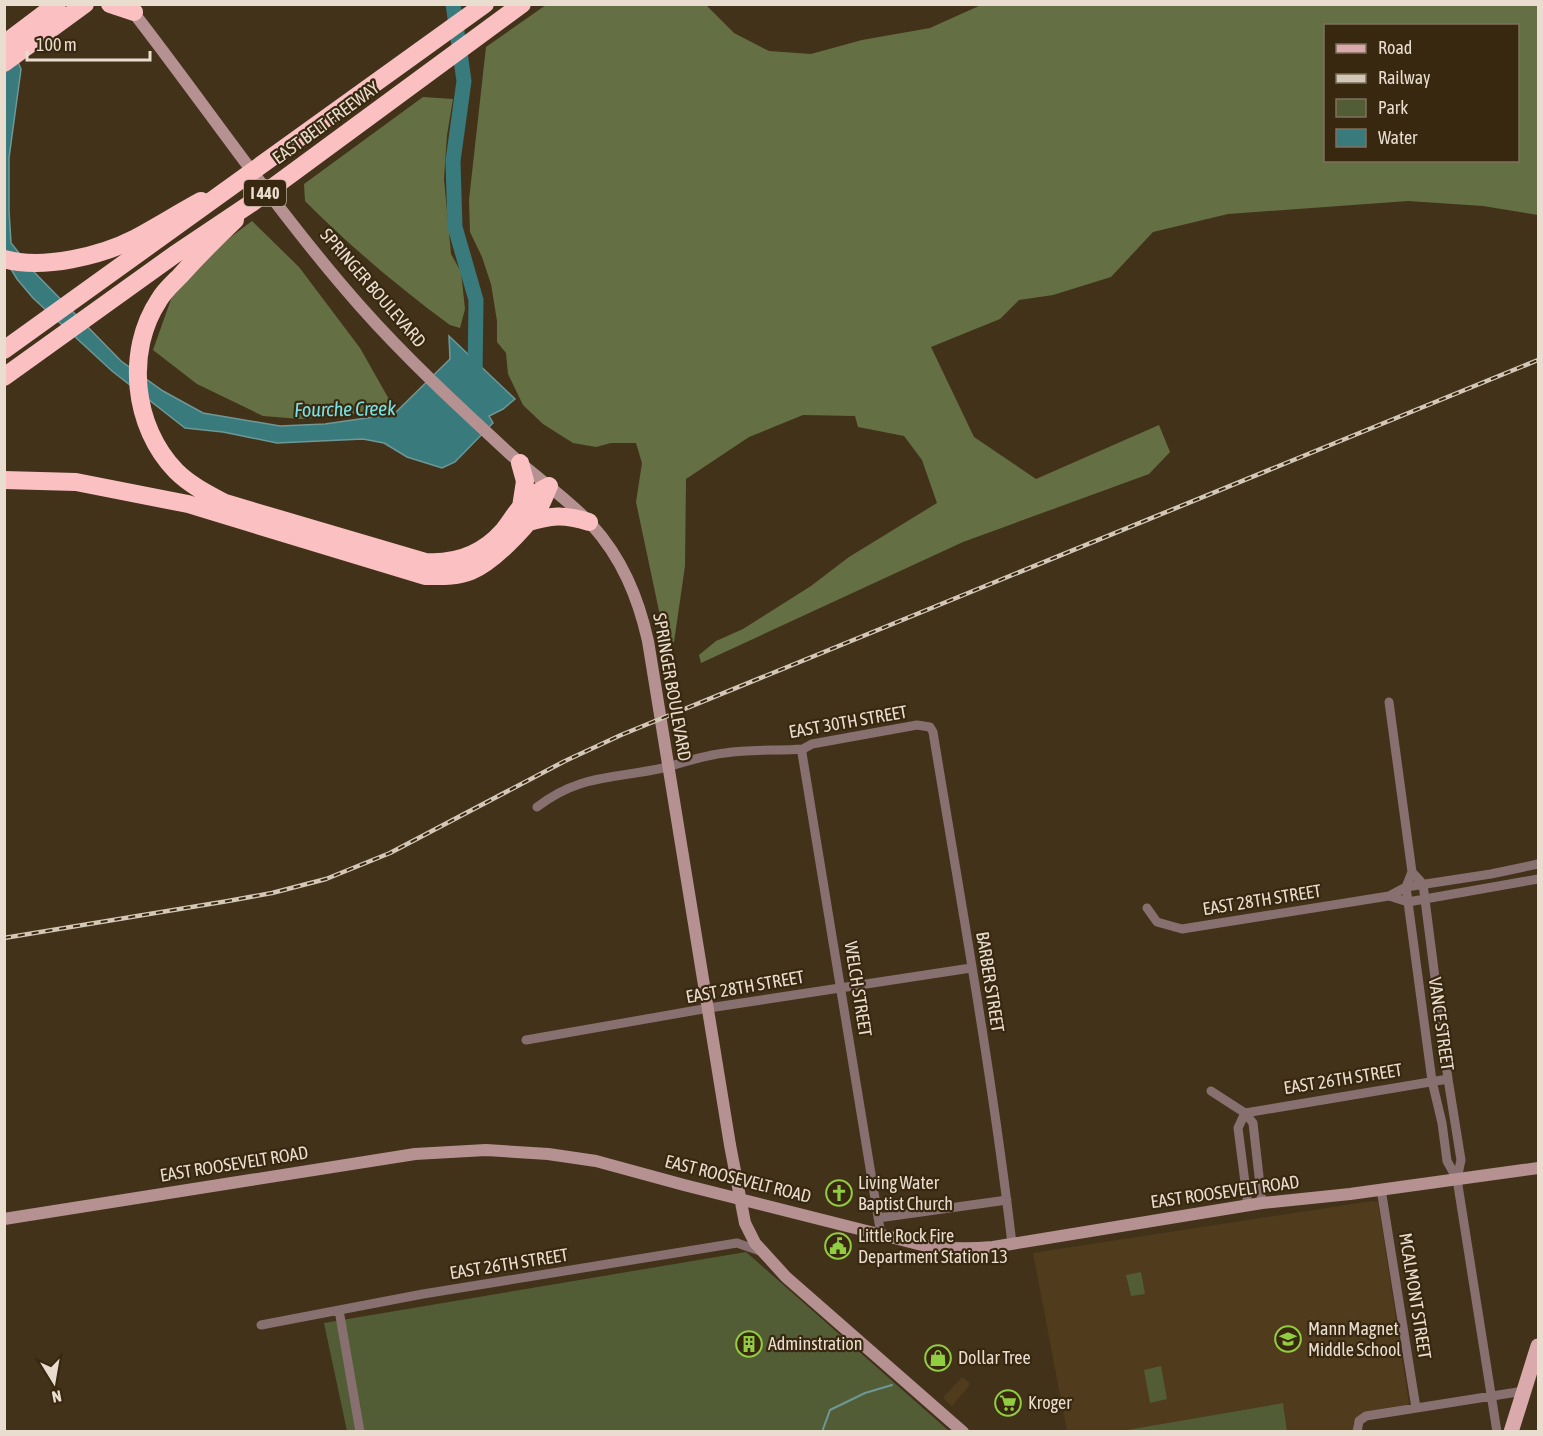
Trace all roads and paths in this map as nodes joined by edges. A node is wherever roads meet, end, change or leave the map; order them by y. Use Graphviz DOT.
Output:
graph roads {
  1 [pos="110,4"];
  2 [pos="485,4"];
  3 [pos="522,4"];
  4 [pos="86,5"];
  5 [pos="131,8"];
  6 [pos="54,14"];
  7 [pos="4,44"];
  8 [pos="4,63"];
  9 [pos="240,182"];
  10 [pos="253,201"];
  11 [pos="4,259"];
  12 [pos="4,350"];
  13 [pos="4,377"];
  14 [pos="516,459"];
  15 [pos="4,480"];
  16 [pos="549,486"];
  17 [pos="524,515"];
  18 [pos="589,522"];
  19 [pos="468,565"];
  20 [pos="1389,702"];
  21 [pos="930,728"];
  22 [pos="803,749"];
  23 [pos="669,766"];
  24 [pos="537,807"];
  25 [pos="1539,864"];
  26 [pos="1412,872"];
  27 [pos="1539,879"];
  28 [pos="1422,884"];
  29 [pos="1406,887"];
  30 [pos="1389,896"];
  31 [pos="1425,899"];
  32 [pos="1408,902"];
  33 [pos="1147,908"];
  34 [pos="971,968"];
  35 [pos="842,987"];
  36 [pos="709,1008"];
  37 [pos="526,1040"];
  38 [pos="1448,1079"];
  39 [pos="1432,1081"];
  40 [pos="1211,1091"];
  41 [pos="1245,1113"];
  42 [pos="1536,1168"];
  43 [pos="1457,1179"];
  44 [pos="1381,1189"];
  45 [pos="740,1199"];
  46 [pos="1007,1200"];
  47 [pos="1262,1203"];
  48 [pos="1248,1206"];
  49 [pos="878,1218"];
  50 [pos="4,1219"];
  51 [pos="881,1234"];
  52 [pos="1012,1244"];
  53 [pos="762,1252"];
  54 [pos="339,1310"];
  55 [pos="261,1325"];
  56 [pos="1539,1346"];
  57 [pos="1524,1391"];
  58 [pos="1491,1396"];
  59 [pos="1419,1408"];
  60 [pos="360,1431"];
  61 [pos="963,1431"];
  62 [pos="1356,1431"];
  63 [pos="1497,1431"];
  64 [pos="1511,1431"];
  1 -- 5 [label="highway"];
  2 -- 9 [label="highway, EAST BELT FREEWAY / I 440, bridge"];
  3 -- 10 [label="highway, EAST BELT FREEWAY / I 440, bridge"];
  4 -- 6 [label="highway"];
  5 -- 14 [label="main road, SPRINGER BOULEVARD"];
  6 -- 7 [label="highway"];
  6 -- 8 [label="highway"];
  9 -- 11 [label="highway, bridge"];
  9 -- 12 [label="highway, EAST BELT FREEWAY / I 440, bridge"];
  10 -- 13 [label="highway, EAST BELT FREEWAY / I 440, bridge"];
  10 -- 19 [label="highway, bridge"];
  14 -- 16 [label="main road, SPRINGER BOULEVARD"];
  14 -- 17 [label="highway"];
  15 -- 19 [label="highway"];
  16 -- 17 [label="highway"];
  16 -- 18 [label="main road, SPRINGER BOULEVARD"];
  17 -- 18 [label="highway"];
  17 -- 19 [label="highway"];
  18 -- 23 [label="main road, SPRINGER BOULEVARD"];
  20 -- 26 [label="street, VANCE STREET"];
  21 -- 22 [label="street, EAST 30TH STREET"];
  21 -- 34 [label="street, BARBER STREET"];
  22 -- 23 [label="street, EAST 30TH STREET"];
  22 -- 35 [label="street, WELCH STREET"];
  23 -- 24 [label="street, EAST 30TH STREET"];
  23 -- 36 [label="main road, SPRINGER BOULEVARD"];
  25 -- 28 [label="street, EAST 28TH STREET"];
  26 -- 28 [label="street, VANCE STREET"];
  26 -- 29 [label="street, VANCE STREET"];
  27 -- 31 [label="street, EAST 28TH STREET"];
  28 -- 29 [label="street, EAST 28TH STREET"];
  28 -- 31 [label="street, VANCE STREET"];
  29 -- 30 [label="street, EAST 28TH STREET"];
  29 -- 32 [label="street, VANCE STREET"];
  30 -- 32 [label="street, EAST 28TH STREET"];
  30 -- 33 [label="street, EAST 28TH STREET"];
  31 -- 32 [label="street, EAST 28TH STREET"];
  31 -- 38 [label="street, VANCE STREET"];
  32 -- 39 [label="street, VANCE STREET"];
  34 -- 35 [label="street, EAST 28TH STREET"];
  34 -- 46 [label="street, BARBER STREET"];
  35 -- 36 [label="street, EAST 28TH STREET"];
  35 -- 49 [label="street, WELCH STREET"];
  36 -- 37 [label="street, EAST 28TH STREET"];
  36 -- 45 [label="main road, SPRINGER BOULEVARD"];
  38 -- 39 [label="street, EAST 26TH STREET"];
  38 -- 43 [label="street, VANCE STREET"];
  39 -- 41 [label="street, EAST 26TH STREET"];
  39 -- 43 [label="street, VANCE STREET"];
  40 -- 41 [label="street"];
  41 -- 47 [label="street"];
  41 -- 48 [label="street"];
  42 -- 43 [label="main road, EAST ROOSEVELT ROAD"];
  43 -- 44 [label="main road, EAST ROOSEVELT ROAD"];
  43 -- 58 [label="street, VANCE STREET"];
  44 -- 47 [label="main road, EAST ROOSEVELT ROAD"];
  44 -- 59 [label="street, MCALMONT STREET"];
  45 -- 50 [label="main road, EAST ROOSEVELT ROAD"];
  45 -- 51 [label="main road, EAST ROOSEVELT ROAD"];
  45 -- 53 [label="main road, SPRINGER BOULEVARD"];
  46 -- 49 [label="street"];
  46 -- 52 [label="street, BARBER STREET"];
  47 -- 48 [label="main road, EAST ROOSEVELT ROAD"];
  48 -- 52 [label="main road, EAST ROOSEVELT ROAD"];
  49 -- 51 [label="street, WELCH STREET"];
  51 -- 52 [label="main road, EAST ROOSEVELT ROAD"];
  53 -- 54 [label="street, EAST 26TH STREET"];
  53 -- 61 [label="main road, SPRINGER BOULEVARD"];
  54 -- 55 [label="street, EAST 26TH STREET"];
  54 -- 60 [label="street"];
  56 -- 57 [label="main road"];
  57 -- 58 [label="street"];
  57 -- 64 [label="main road"];
  58 -- 59 [label="street"];
  58 -- 63 [label="street, VANCE STREET"];
  59 -- 62 [label="street"];
}
